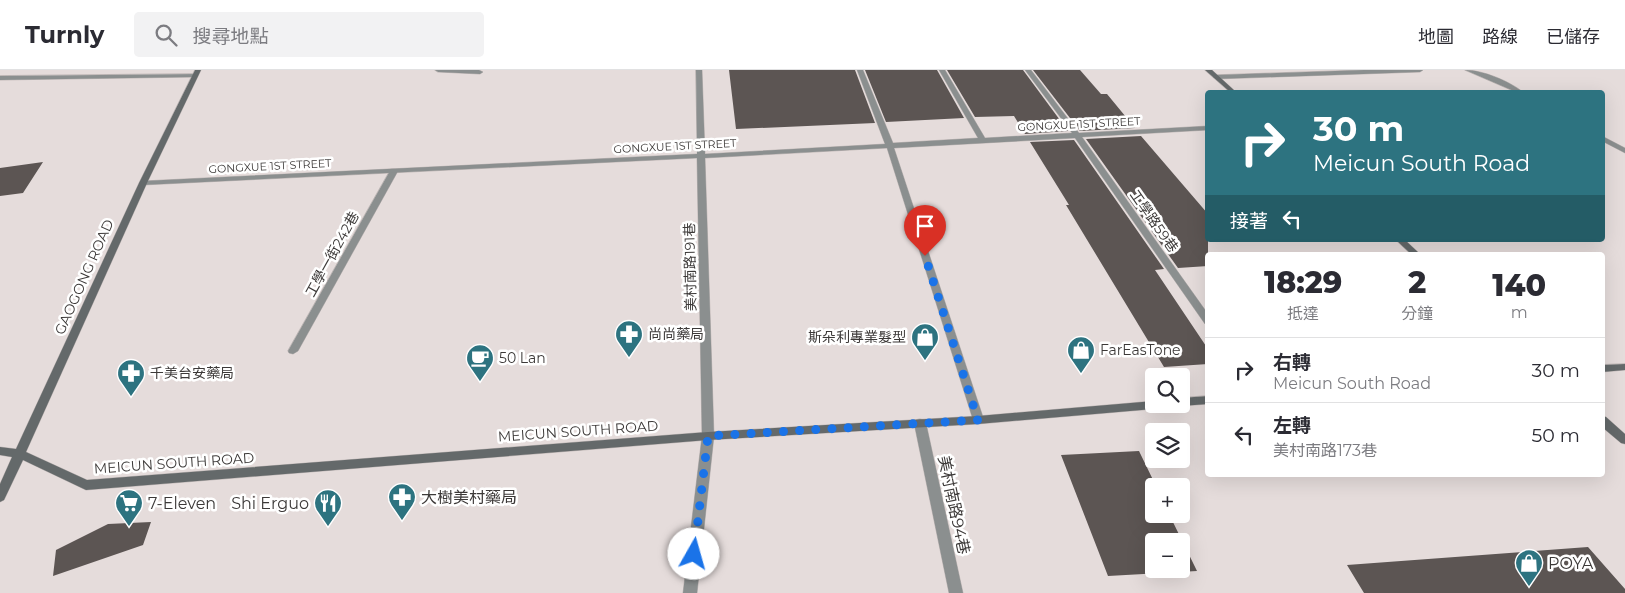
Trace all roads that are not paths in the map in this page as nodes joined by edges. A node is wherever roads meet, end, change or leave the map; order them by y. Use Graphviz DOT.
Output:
graph roads {
  1 [pos="438,70"];
  2 [pos="700,70"];
  3 [pos="860,70"];
  4 [pos="942,70"];
  5 [pos="1028,70"];
  6 [pos="1208,70"];
  7 [pos="1420,70"];
  8 [pos="1468,70"];
  9 [pos="197,72"];
  10 [pos="480,72"];
  11 [pos="1216,77"];
  12 [pos="0,78"];
  13 [pos="1231,90"];
  14 [pos="1516,90"];
  15 [pos="1205,128"];
  16 [pos="1077,136"];
  17 [pos="1605,140"];
  18 [pos="983,141"];
  19 [pos="890,146"];
  20 [pos="1625,151"];
  21 [pos="701,156"];
  22 [pos="394,171"];
  23 [pos="143,183"];
  24 [pos="1402,242"];
  25 [pos="1414,252"];
  26 [pos="1205,318"];
  27 [pos="293,351"];
  28 [pos="1625,367"];
  29 [pos="1605,369"];
  30 [pos="1205,400"];
  31 [pos="1190,401"];
  32 [pos="1145,406"];
  33 [pos="978,420"];
  34 [pos="1605,422"];
  35 [pos="920,423"];
  36 [pos="708,436"];
  37 [pos="1624,438"];
  38 [pos="0,451"];
  39 [pos="21,454"];
  40 [pos="0,497"];
  41 [pos="690,593"];
  42 [pos="956,593"];
  1 -- 10 [label="street"];
  2 -- 21 [label="street, 美村南路191巷"];
  3 -- 19 [label="street"];
  4 -- 18 [label="street"];
  5 -- 16 [label="street, 工學路59巷"];
  6 -- 11 [label="street"];
  7 -- 11 [label="street"];
  8 -- 14 [label="street"];
  9 -- 12 [label="street"];
  9 -- 23 [label="street, GAOGONG ROAD"];
  11 -- 13 [label="street"];
  15 -- 16 [label="street, GONGXUE 1ST STREET"];
  16 -- 18 [label="street, GONGXUE 1ST STREET"];
  16 -- 26 [label="street, 工學路59巷"];
  17 -- 20 [label="street"];
  18 -- 19 [label="street, GONGXUE 1ST STREET"];
  19 -- 21 [label="street, GONGXUE 1ST STREET"];
  19 -- 33 [label="street"];
  21 -- 22 [label="street, GONGXUE 1ST STREET"];
  21 -- 36 [label="street, 美村南路191巷"];
  22 -- 23 [label="street, GONGXUE 1ST STREET"];
  22 -- 27 [label="street, 工學一街242巷"];
  23 -- 39 [label="street, GAOGONG ROAD"];
  24 -- 25 [label="street"];
  28 -- 29 [label="street"];
  30 -- 31 [label="street"];
  32 -- 33 [label="street, MEICUN SOUTH ROAD"];
  33 -- 35 [label="street, MEICUN SOUTH ROAD"];
  34 -- 37 [label="street"];
  35 -- 36 [label="street, MEICUN SOUTH ROAD"];
  35 -- 42 [label="street, 美村南路94巷"];
  36 -- 39 [label="street, MEICUN SOUTH ROAD"];
  36 -- 41 [label="street, 美村南路191巷"];
  38 -- 39 [label="street, MEICUN SOUTH ROAD"];
  39 -- 40 [label="street, GAOGONG ROAD"];
}
